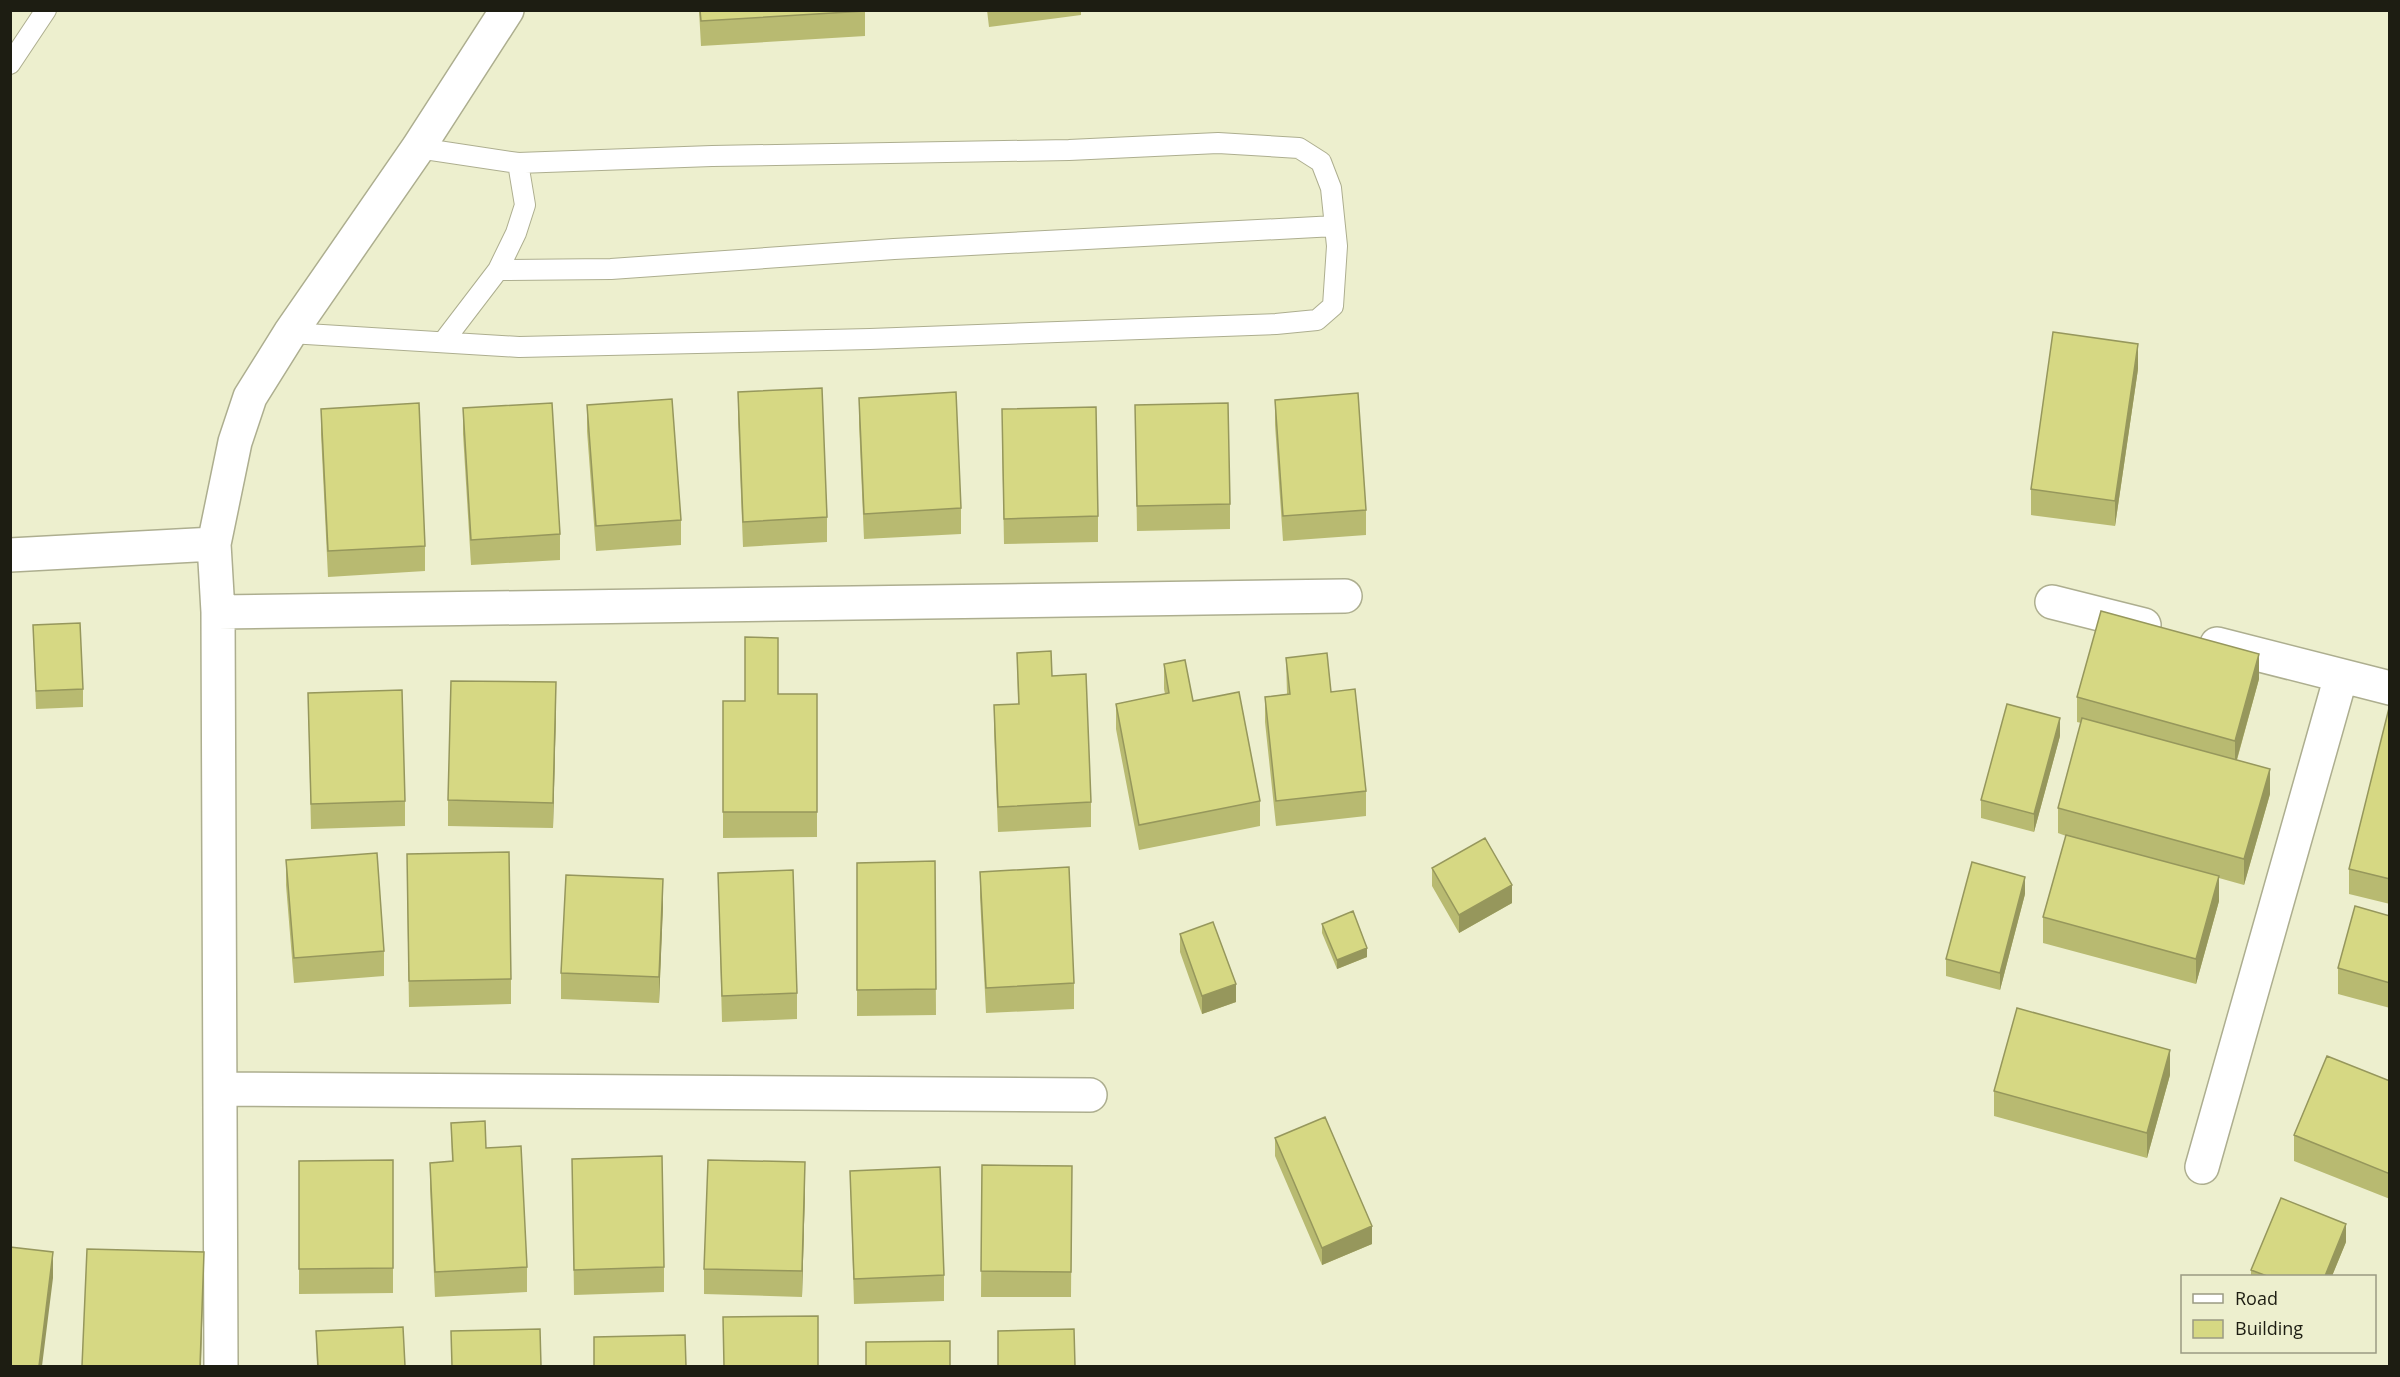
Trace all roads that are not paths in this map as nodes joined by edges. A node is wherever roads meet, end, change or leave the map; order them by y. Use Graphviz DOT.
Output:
graph roads {
  1 [pos="46,10"];
  2 [pos="507,10"];
  3 [pos="10,64"];
  4 [pos="418,148"];
  5 [pos="518,163"];
  6 [pos="1335,226"];
  7 [pos="498,270"];
  8 [pos="290,333"];
  9 [pos="443,342"];
  10 [pos="214,544"];
  11 [pos="10,555"];
  12 [pos="1345,596"];
  13 [pos="2052,602"];
  14 [pos="218,612"];
  15 [pos="2341,676"];
  16 [pos="2390,688"];
  17 [pos="220,1089"];
  18 [pos="1090,1095"];
  19 [pos="2202,1167"];
  20 [pos="221,1366"];
  1 -- 3 [label="lane"];
  2 -- 4 [label="street"];
  4 -- 5 [label="lane"];
  4 -- 8 [label="street"];
  5 -- 6 [label="lane"];
  5 -- 7 [label="lane"];
  6 -- 7 [label="lane"];
  6 -- 9 [label="lane"];
  7 -- 9 [label="lane"];
  8 -- 9 [label="lane"];
  8 -- 10 [label="street"];
  10 -- 11 [label="street"];
  10 -- 14 [label="street"];
  12 -- 14 [label="street"];
  13 -- 15 [label="street"];
  14 -- 17 [label="street"];
  15 -- 16 [label="street"];
  15 -- 19 [label="street"];
  17 -- 18 [label="street"];
  17 -- 20 [label="street"];
}
